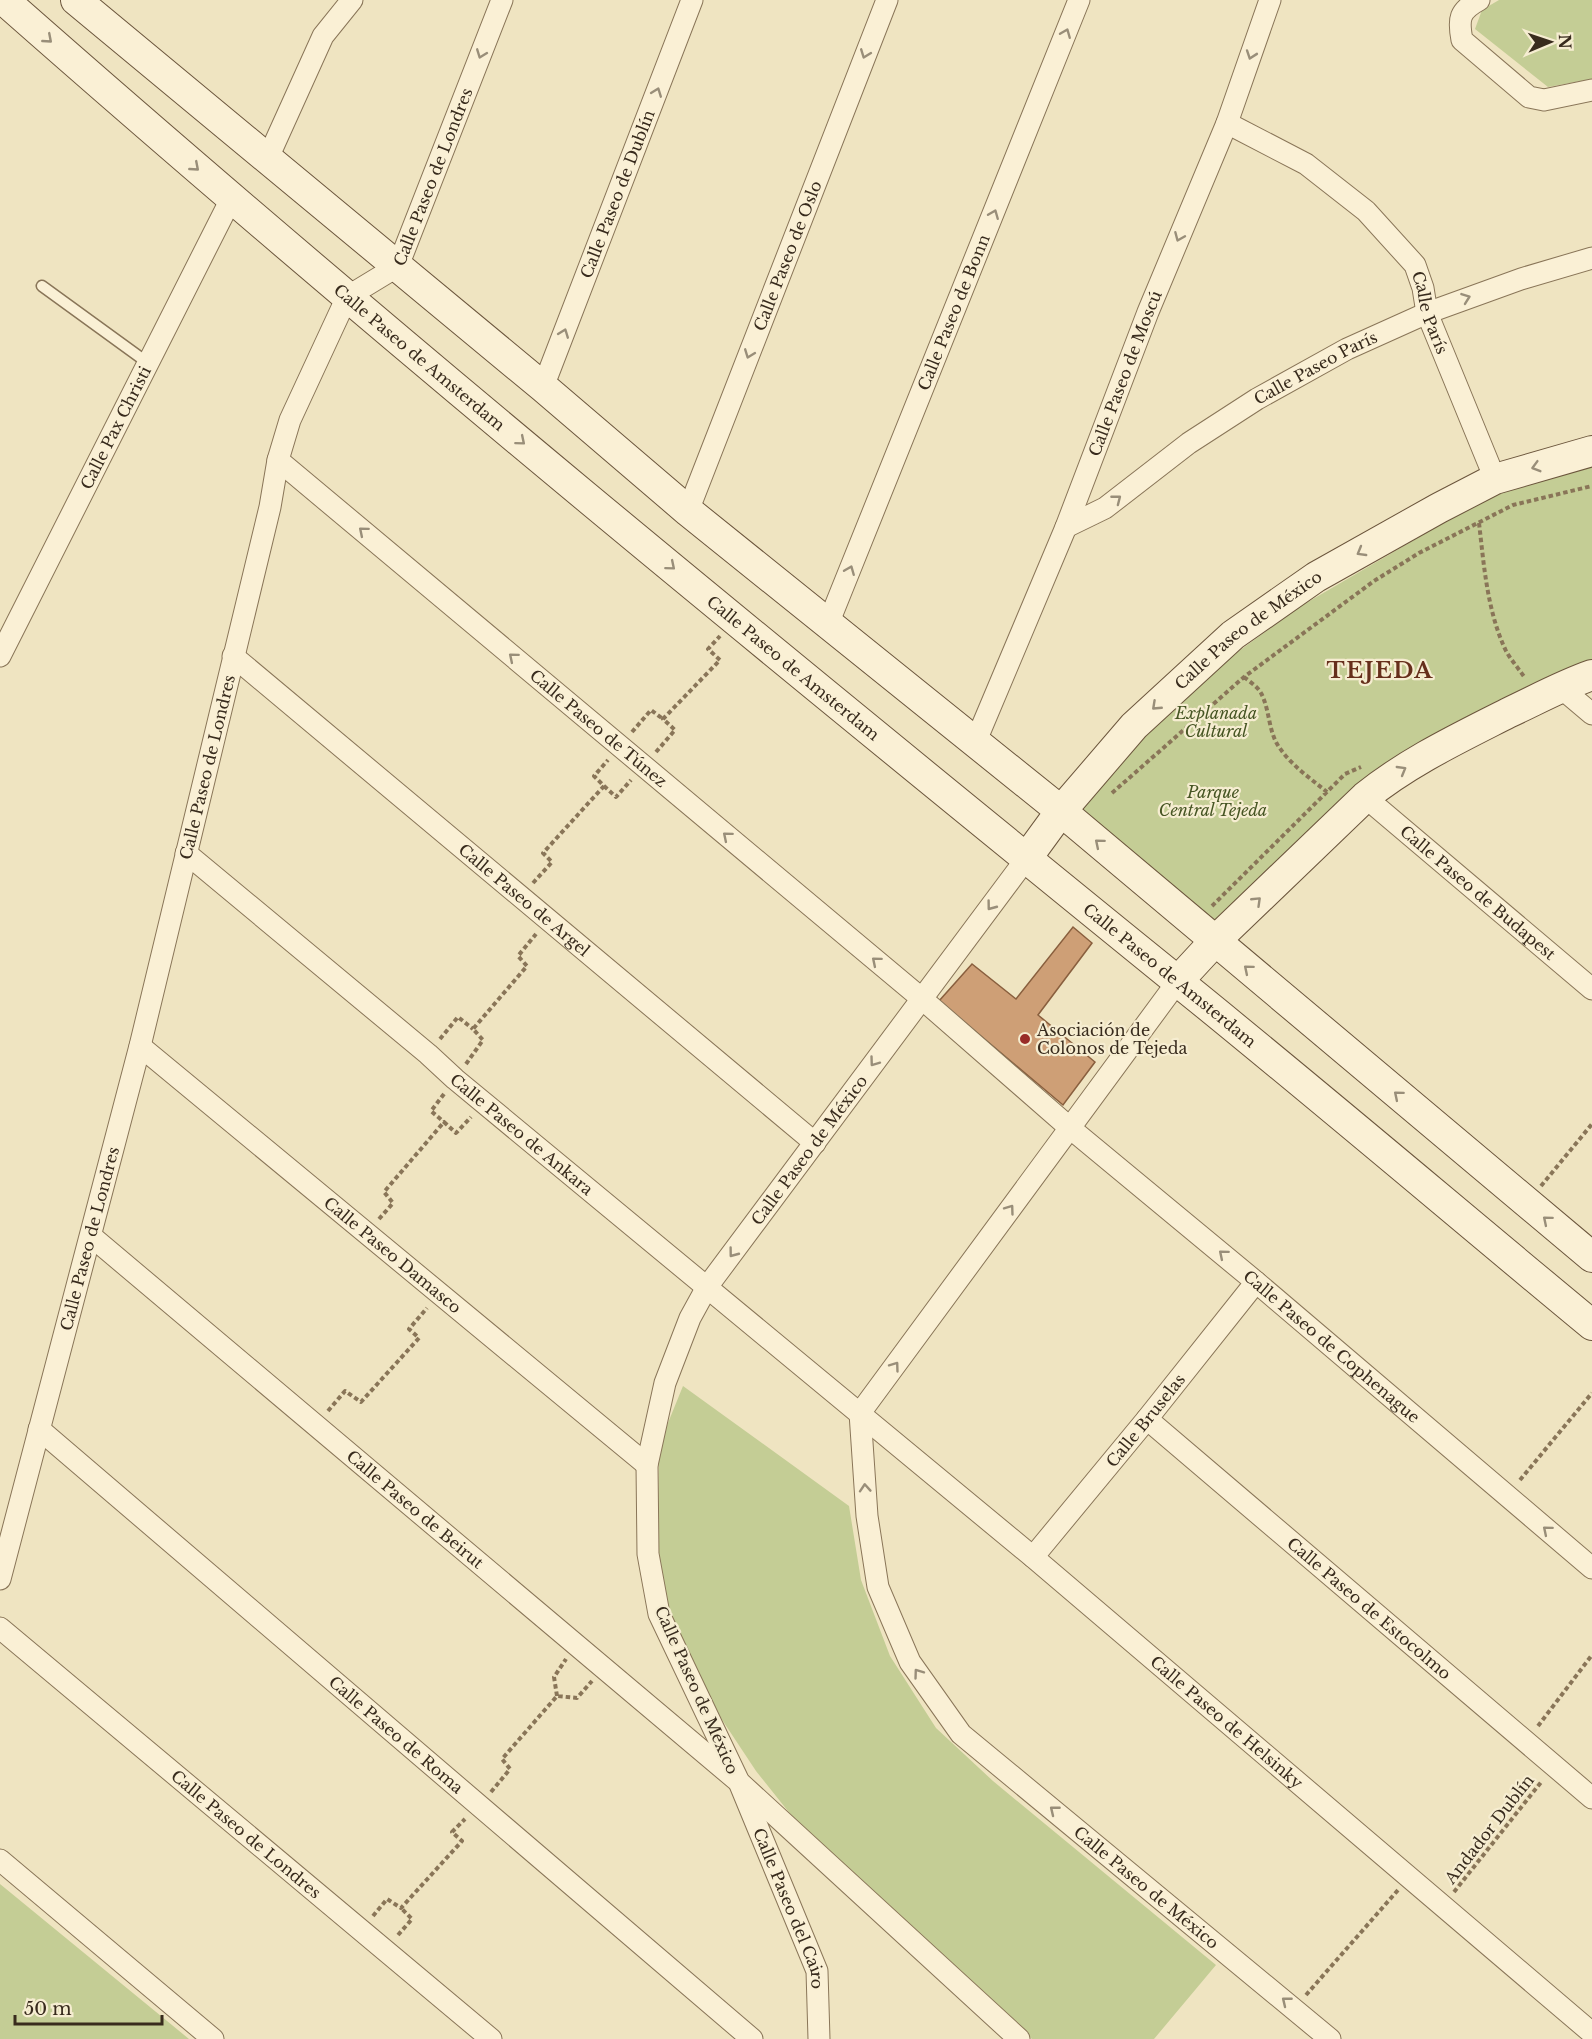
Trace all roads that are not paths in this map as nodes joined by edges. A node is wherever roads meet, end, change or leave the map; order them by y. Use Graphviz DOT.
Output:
graph roads {
  1 [pos="76,0"];
  2 [pos="352,0"];
  3 [pos="502,0"];
  4 [pos="692,0"];
  5 [pos="887,0"];
  6 [pos="1079,0"];
  7 [pos="1270,0"];
  8 [pos="1479,0"];
  9 [pos="7,5"];
  10 [pos="1592,90"];
  11 [pos="1227,123"];
  12 [pos="267,160"];
  13 [pos="231,198"];
  14 [pos="1592,258"];
  15 [pos="398,266"];
  16 [pos="42,286"];
  17 [pos="346,297"];
  18 [pos="1426,313"];
  19 [pos="148,363"];
  20 [pos="543,387"];
  21 [pos="1592,451"];
  22 [pos="278,459"];
  23 [pos="1495,479"];
  24 [pos="688,511"];
  25 [pos="1066,527"];
  26 [pos="828,624"];
  27 [pos="0,656"];
  28 [pos="234,656"];
  29 [pos="1592,675"];
  30 [pos="1560,687"];
  31 [pos="1592,714"];
  32 [pos="975,743"];
  33 [pos="1365,797"];
  34 [pos="1061,811"];
  35 [pos="186,854"];
  36 [pos="1026,859"];
  37 [pos="1215,941"];
  38 [pos="1178,981"];
  39 [pos="1592,989"];
  40 [pos="921,998"];
  41 [pos="140,1046"];
  42 [pos="1070,1128"];
  43 [pos="815,1143"];
  44 [pos="91,1236"];
  45 [pos="1592,1257"];
  46 [pos="1256,1282"];
  47 [pos="707,1287"];
  48 [pos="1592,1324"];
  49 [pos="860,1413"];
  50 [pos="1147,1419"];
  51 [pos="39,1429"];
  52 [pos="647,1465"];
  53 [pos="1033,1557"];
  54 [pos="1592,1568"];
  55 [pos="0,1579"];
  56 [pos="0,1628"];
  57 [pos="739,1782"];
  58 [pos="1592,1798"];
  59 [pos="0,1860"];
  60 [pos="1592,2033"];
  61 [pos="213,2039"];
  62 [pos="491,2039"];
  63 [pos="752,2039"];
  64 [pos="819,2039"];
  65 [pos="1019,2039"];
  66 [pos="1330,2039"];
  1 -- 12 [label="main road"];
  2 -- 12 [label="street"];
  3 -- 15 [label="street, Calle Paseo de Londres, one-way"];
  20 -- 4 [label="street, Calle Paseo de Dublín, one-way"];
  5 -- 24 [label="street, Calle Paseo de Oslo, one-way"];
  26 -- 6 [label="street, Calle Paseo de Bonn, one-way"];
  7 -- 11 [label="street, Calle Paseo de Moscú, one-way"];
  8 -- 10 [label="street"];
  9 -- 13 [label="main road, Calle Paseo de Amsterdam, one-way"];
  11 -- 18 [label="street, Calle París"];
  11 -- 25 [label="street, Calle Paseo de Moscú, one-way"];
  12 -- 15 [label="main road"];
  13 -- 17 [label="main road, Calle Paseo de Amsterdam"];
  13 -- 19 [label="street, Calle Pax Christi"];
  18 -- 14 [label="street, Calle Paseo París, one-way"];
  15 -- 17 [label="street, Calle Paseo de Londres"];
  15 -- 20 [label="main road"];
  16 -- 19 [label="lane"];
  17 -- 22 [label="street, Calle Paseo de Londres"];
  17 -- 36 [label="main road, Calle Paseo de Amsterdam, one-way"];
  18 -- 23 [label="street, Calle París"];
  25 -- 18 [label="street, Calle Paseo París, one-way"];
  19 -- 27 [label="street, Calle Pax Christi"];
  20 -- 24 [label="main road"];
  21 -- 23 [label="main road, Calle Paseo de México, one-way"];
  22 -- 28 [label="street, Calle Paseo de Londres"];
  40 -- 22 [label="street, Calle Paseo de Túnez, one-way"];
  23 -- 34 [label="main road, Calle Paseo de México, one-way"];
  24 -- 26 [label="main road"];
  25 -- 32 [label="street, Calle Paseo de Moscú"];
  26 -- 32 [label="main road"];
  28 -- 35 [label="street, Calle Paseo de Londres"];
  28 -- 43 [label="street, Calle Paseo de Argel"];
  29 -- 30 [label="main road"];
  30 -- 31 [label="street"];
  33 -- 30 [label="main road, one-way"];
  32 -- 34 [label="main road"];
  37 -- 33 [label="main road, one-way"];
  33 -- 39 [label="street, Calle Paseo de Budapest"];
  34 -- 36 [label="main road, Calle Paseo de México"];
  37 -- 34 [label="main road, one-way"];
  35 -- 41 [label="street, Calle Paseo de Londres"];
  35 -- 47 [label="street, Calle Paseo de Ankara"];
  36 -- 38 [label="main road, Calle Paseo de Amsterdam"];
  36 -- 40 [label="street, Calle Paseo de México, one-way"];
  37 -- 38 [label="main road"];
  45 -- 37 [label="main road, one-way"];
  38 -- 42 [label="street"];
  38 -- 48 [label="main road, Calle Paseo de Amsterdam"];
  40 -- 42 [label="street, Calle Paseo de Túnez"];
  40 -- 43 [label="street, Calle Paseo de México, one-way"];
  41 -- 44 [label="street, Calle Paseo de Londres"];
  41 -- 52 [label="street, Calle Paseo Damasco"];
  46 -- 42 [label="street, Calle Paseo de Cophenague, one-way"];
  49 -- 42 [label="street, one-way"];
  43 -- 47 [label="street, Calle Paseo de México, one-way"];
  44 -- 51 [label="street, Calle Paseo de Londres"];
  44 -- 57 [label="street, Calle Paseo de Beirut"];
  46 -- 50 [label="street, Calle Bruselas"];
  54 -- 46 [label="street, Calle Paseo de Cophenague, one-way"];
  47 -- 49 [label="street, Calle Paseo de Ankara"];
  47 -- 52 [label="street, Calle Paseo de México"];
  49 -- 53 [label="street, Calle Paseo de Helsinky"];
  66 -- 49 [label="street, Calle Paseo de México, one-way"];
  50 -- 53 [label="street, Calle Bruselas"];
  50 -- 58 [label="street, Calle Paseo de Estocolmo"];
  51 -- 55 [label="street, Calle Paseo de Londres"];
  51 -- 63 [label="street, Calle Paseo de Roma"];
  52 -- 57 [label="street, Calle Paseo de México"];
  53 -- 60 [label="street, Calle Paseo de Helsinky"];
  56 -- 62 [label="street, Calle Paseo de Londres"];
  57 -- 64 [label="street, Calle Paseo del Cairo"];
  57 -- 65 [label="street, Calle Paseo de México"];
  59 -- 61 [label="street"];
}
